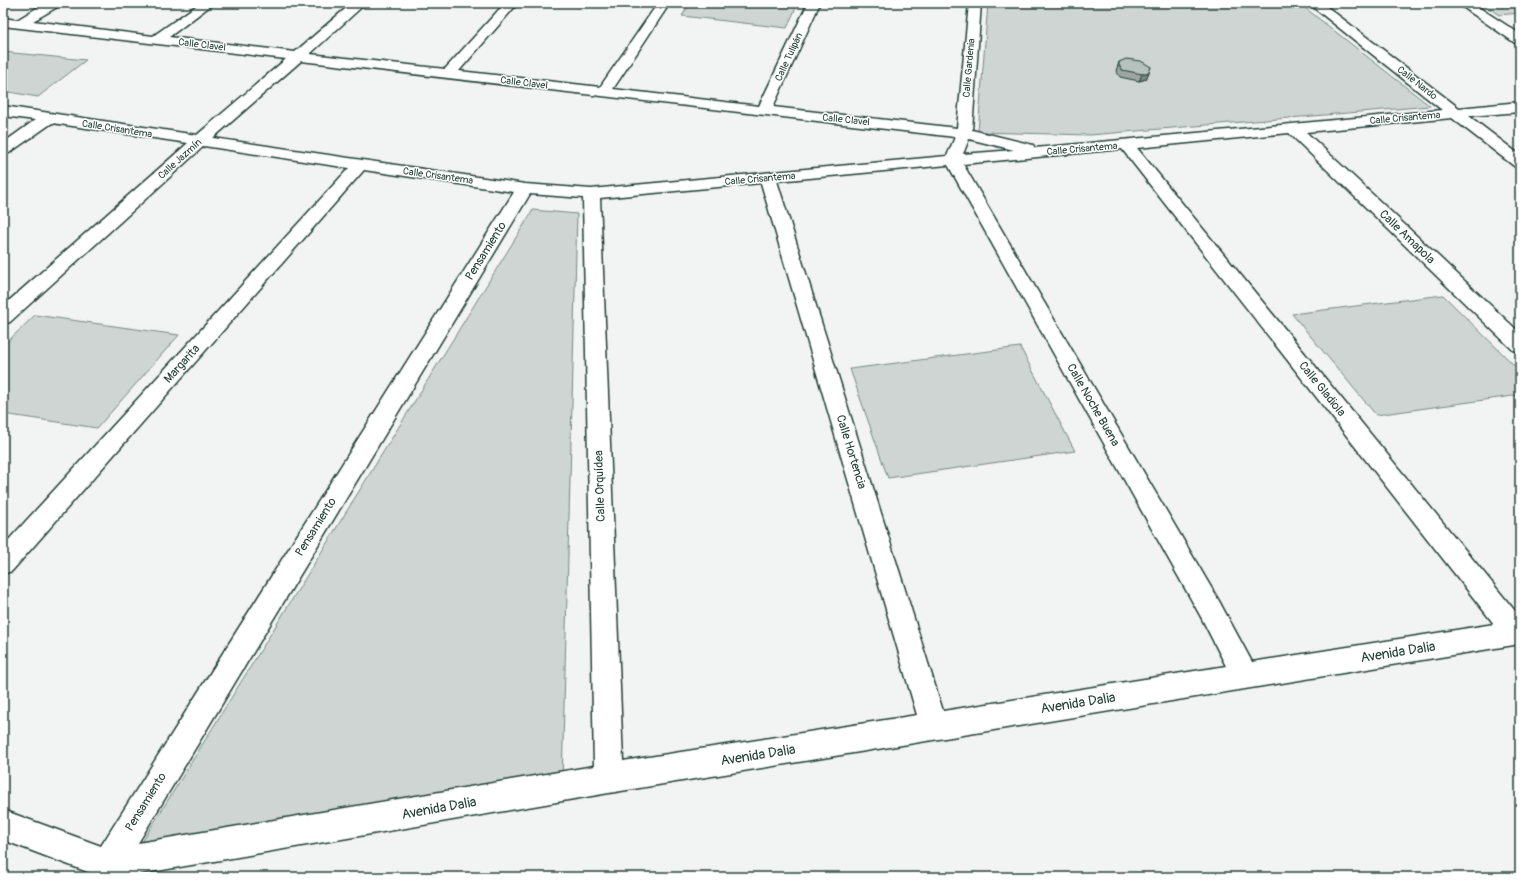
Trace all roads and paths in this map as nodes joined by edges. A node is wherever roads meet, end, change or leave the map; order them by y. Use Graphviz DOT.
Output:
graph roads {
  1 [pos="54,3"];
  2 [pos="208,3"];
  3 [pos="360,3"];
  4 [pos="512,3"];
  5 [pos="664,3"];
  6 [pos="814,3"];
  7 [pos="975,3"];
  8 [pos="1314,3"];
  9 [pos="1463,3"];
  10 [pos="3,22"];
  11 [pos="19,24"];
  12 [pos="156,40"];
  13 [pos="1520,40"];
  14 [pos="298,56"];
  15 [pos="449,74"];
  16 [pos="604,92"];
  17 [pos="1520,107"];
  18 [pos="3,111"];
  19 [pos="764,111"];
  20 [pos="1456,114"];
  21 [pos="48,118"];
  22 [pos="1294,129"];
  23 [pos="964,133"];
  24 [pos="200,141"];
  25 [pos="1126,144"];
  26 [pos="3,150"];
  27 [pos="1043,152"];
  28 [pos="953,160"];
  29 [pos="1520,163"];
  30 [pos="360,165"];
  31 [pos="768,178"];
  32 [pos="525,189"];
  33 [pos="591,194"];
  34 [pos="3,316"];
  35 [pos="1520,345"];
  36 [pos="3,563"];
  37 [pos="1518,632"];
  38 [pos="1245,677"];
  39 [pos="934,726"];
  40 [pos="609,778"];
  41 [pos="3,825"];
  42 [pos="108,864"];
  1 -- 11 [label="street"];
  2 -- 12 [label="street"];
  3 -- 14 [label="street, Calle Jazmín"];
  4 -- 15 [label="street"];
  5 -- 16 [label="street"];
  6 -- 19 [label="street, Calle Tulipán"];
  7 -- 23 [label="street, Calle Gardenia"];
  8 -- 20 [label="street, Calle Nardo"];
  9 -- 13 [label="street"];
  10 -- 11 [label="street, Calle Clavel"];
  11 -- 12 [label="street, Calle Clavel"];
  12 -- 14 [label="street, Calle Clavel"];
  14 -- 15 [label="street, Calle Clavel"];
  14 -- 24 [label="street, Calle Jazmín"];
  15 -- 16 [label="street, Calle Clavel"];
  16 -- 19 [label="street, Calle Clavel"];
  17 -- 20 [label="street, Calle Crisantema"];
  18 -- 21 [label="street, Calle Crisantema"];
  19 -- 23 [label="street, Calle Clavel"];
  20 -- 22 [label="street, Calle Crisantema"];
  20 -- 29 [label="street, Calle Nardo"];
  21 -- 24 [label="street, Calle Crisantema"];
  21 -- 26 [label="street"];
  22 -- 25 [label="street, Calle Crisantema"];
  22 -- 35 [label="street, Calle Amapola"];
  23 -- 27 [label="street, Calle Clavel"];
  23 -- 28 [label="street"];
  24 -- 30 [label="street, Calle Crisantema"];
  24 -- 34 [label="street, Calle Jazmín"];
  25 -- 27 [label="street, Calle Crisantema"];
  25 -- 37 [label="street, Calle Gladiola"];
  27 -- 28 [label="street, Calle Crisantema"];
  28 -- 31 [label="street, Calle Crisantema"];
  28 -- 38 [label="street, Calle Noche Buena"];
  30 -- 32 [label="street, Calle Crisantema"];
  30 -- 36 [label="street, Margarita"];
  31 -- 33 [label="street, Calle Crisantema"];
  31 -- 39 [label="street, Calle Hortencia"];
  32 -- 33 [label="street, Calle Crisantema"];
  32 -- 42 [label="street, Pensamiento"];
  33 -- 40 [label="street, Calle Orquídea"];
  37 -- 38 [label="street, Avenida Dalia"];
  38 -- 39 [label="street, Avenida Dalia"];
  39 -- 40 [label="street, Avenida Dalia"];
  40 -- 42 [label="street, Avenida Dalia"];
  41 -- 42 [label="street"];
}
